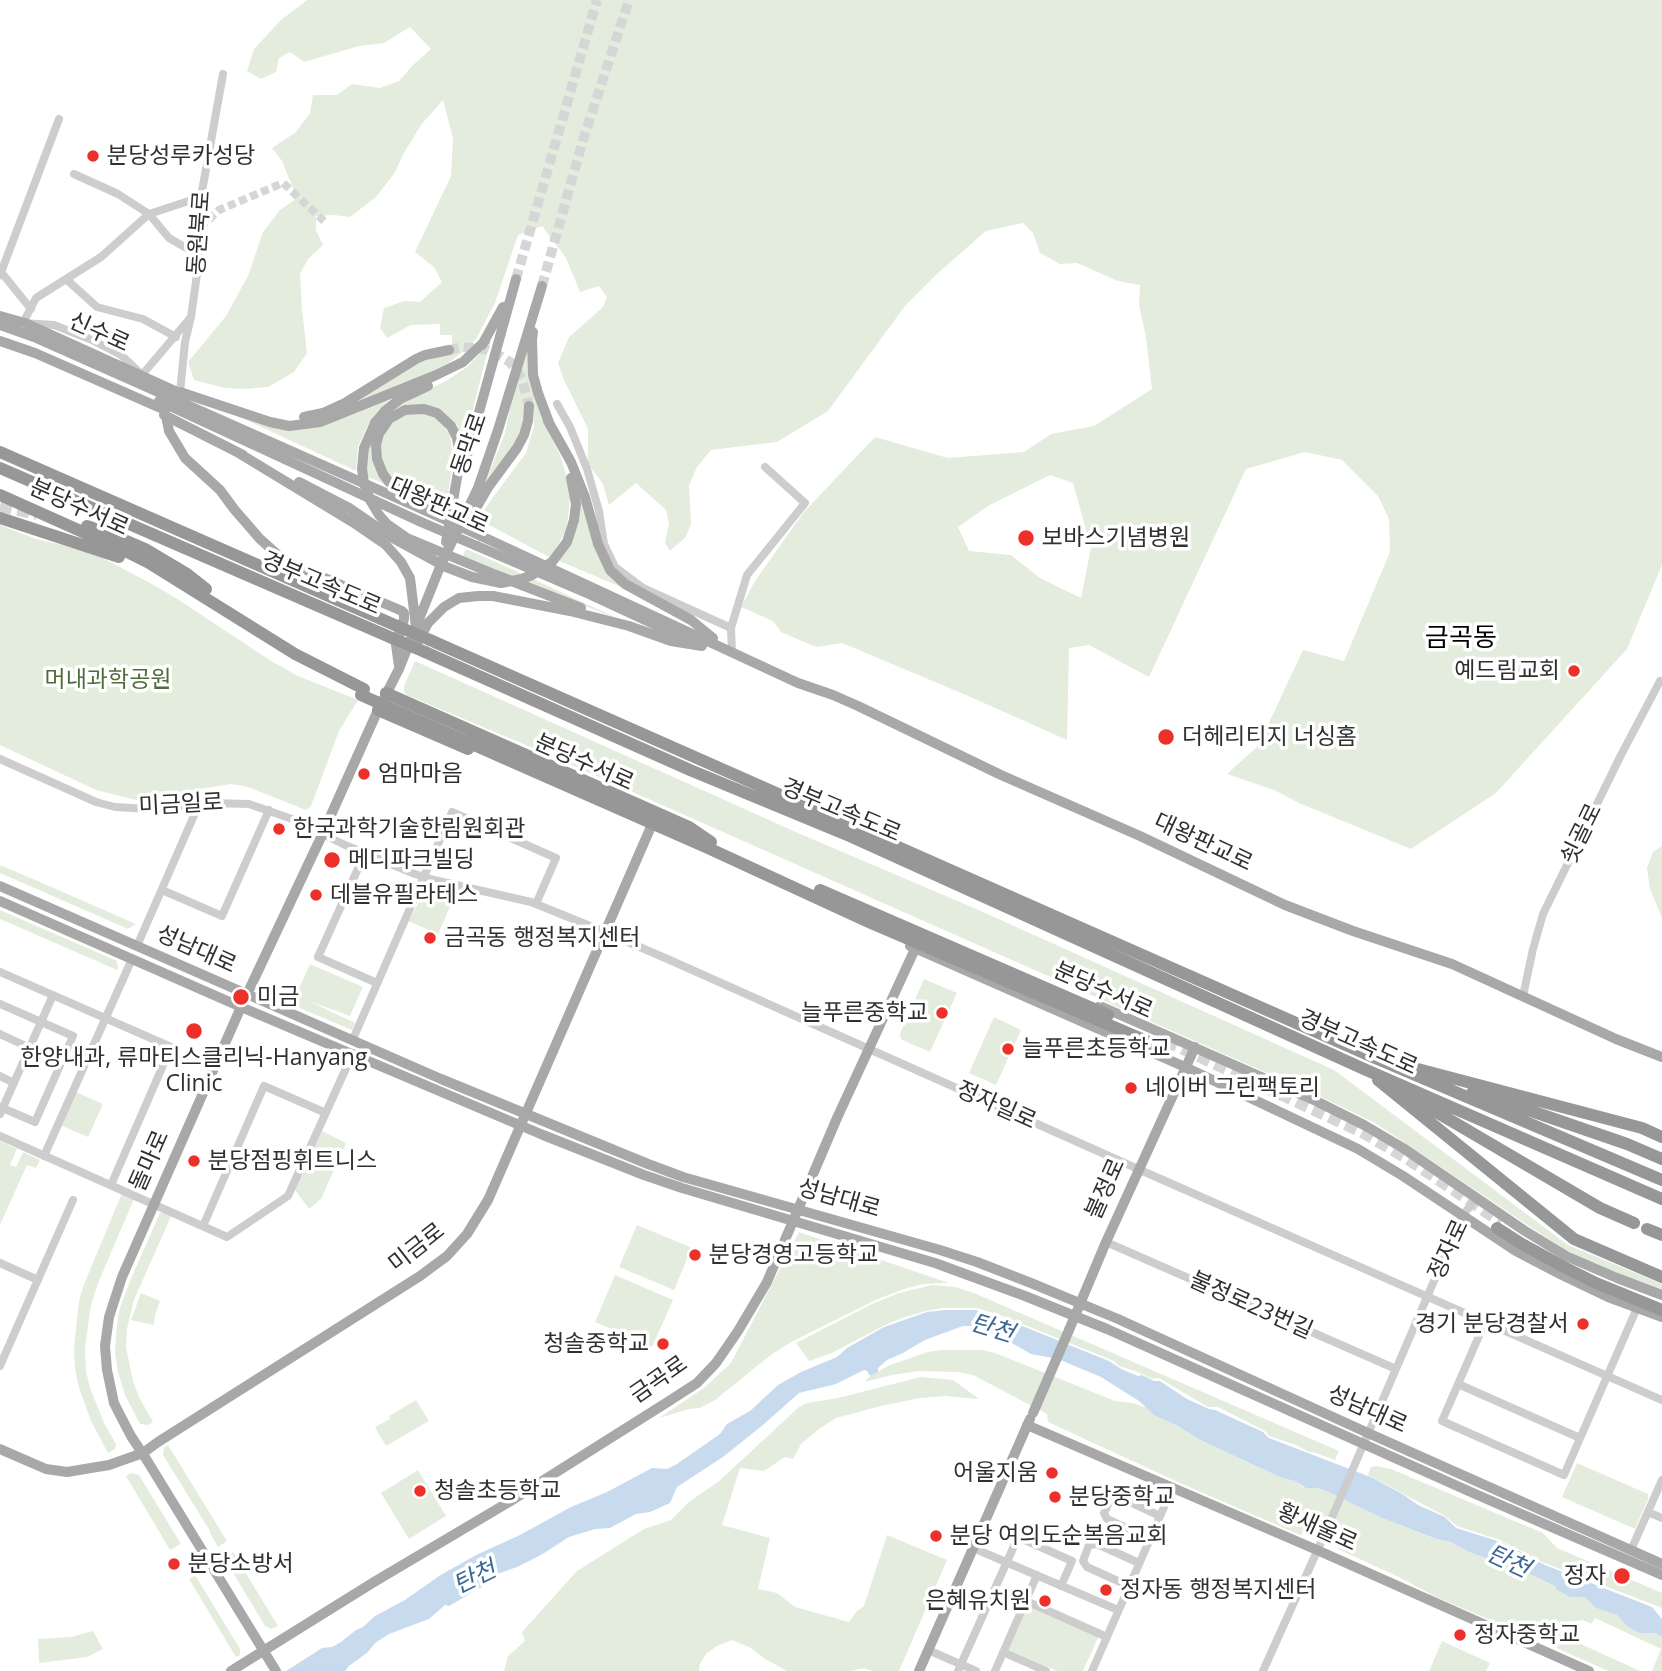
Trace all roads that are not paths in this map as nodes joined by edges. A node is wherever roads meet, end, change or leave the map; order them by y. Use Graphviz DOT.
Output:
graph roads {
  1 [pos="223,74"];
  2 [pos="59,119"];
  3 [pos="74,174"];
  4 [pos="201,197"];
  5 [pos="149,214"];
  6 [pos="200,253"];
  7 [pos="1,273"];
  8 [pos="66,279"];
  9 [pos="31,309"];
  10 [pos="0,316"];
  11 [pos="191,317"];
  12 [pos="23,323"];
  13 [pos="0,325"];
  14 [pos="0,331"];
  15 [pos="174,336"];
  16 [pos="0,341"];
  17 [pos="485,341"];
  18 [pos="185,342"];
  19 [pos="449,350"];
  20 [pos="135,385"];
  21 [pos="180,393"];
  22 [pos="557,404"];
  23 [pos="530,406"];
  24 [pos="251,415"];
  25 [pos="166,416"];
  26 [pos="548,421"];
  27 [pos="251,434"];
  28 [pos="0,452"];
  29 [pos="237,452"];
  30 [pos="765,467"];
  31 [pos="0,468"];
  32 [pos="0,495"];
  33 [pos="0,502"];
  34 [pos="426,508"];
  35 [pos="0,518"];
  36 [pos="81,524"];
  37 [pos="479,541"];
  38 [pos="449,548"];
  39 [pos="119,557"];
  40 [pos="442,562"];
  41 [pos="434,584"];
  42 [pos="629,626"];
  43 [pos="416,627"];
  44 [pos="731,628"];
  45 [pos="394,632"];
  46 [pos="269,639"];
  47 [pos="427,646"];
  48 [pos="702,646"];
  49 [pos="732,653"];
  50 [pos="399,668"];
  51 [pos="1662,682"];
  52 [pos="363,692"];
  53 [pos="386,693"];
  54 [pos="378,710"];
  55 [pos="0,759"];
  56 [pos="199,804"];
  57 [pos="269,810"];
  58 [pos="650,829"];
  59 [pos="322,835"];
  60 [pos="709,845"];
  61 [pos="365,853"];
  62 [pos="424,877"];
  63 [pos="0,886"];
  64 [pos="162,890"];
  65 [pos="0,901"];
  66 [pos="536,904"];
  67 [pos="875,919"];
  68 [pos="605,932"];
  69 [pos="137,946"];
  70 [pos="915,949"];
  71 [pos="132,959"];
  72 [pos="0,972"];
  73 [pos="377,983"];
  74 [pos="247,994"];
  75 [pos="53,995"];
  76 [pos="1523,996"];
  77 [pos="0,1004"];
  78 [pos="241,1007"];
  79 [pos="105,1018"];
  80 [pos="41,1023"];
  81 [pos="0,1034"];
  82 [pos="353,1039"];
  83 [pos="1164,1045"];
  84 [pos="1195,1047"];
  85 [pos="30,1048"];
  86 [pos="869,1049"];
  87 [pos="353,1053"];
  88 [pos="1373,1057"];
  89 [pos="1662,1057"];
  90 [pos="1185,1067"];
  91 [pos="1364,1069"];
  92 [pos="0,1076"];
  93 [pos="14,1083"];
  94 [pos="1,1109"];
  95 [pos="326,1113"];
  96 [pos="525,1113"];
  97 [pos="520,1125"];
  98 [pos="0,1136"];
  99 [pos="1662,1137"];
  100 [pos="44,1156"];
  101 [pos="1662,1159"];
  102 [pos="1138,1170"];
  103 [pos="1662,1180"];
  104 [pos="111,1185"];
  105 [pos="1476,1199"];
  106 [pos="1662,1199"];
  107 [pos="73,1200"];
  108 [pos="154,1204"];
  109 [pos="798,1209"];
  110 [pos="1462,1216"];
  111 [pos="793,1221"];
  112 [pos="1634,1223"];
  113 [pos="203,1226"];
  114 [pos="1647,1229"];
  115 [pos="1662,1235"];
  116 [pos="1106,1242"];
  117 [pos="0,1263"];
  118 [pos="1662,1277"];
  119 [pos="38,1280"];
  120 [pos="1662,1295"];
  121 [pos="1427,1296"];
  122 [pos="1662,1303"];
  123 [pos="1080,1304"];
  124 [pos="1637,1308"];
  125 [pos="1662,1310"];
  126 [pos="1075,1317"];
  127 [pos="1662,1317"];
  128 [pos="1485,1322"];
  129 [pos="0,1366"];
  130 [pos="1396,1369"];
  131 [pos="1607,1376"];
  132 [pos="1458,1384"];
  133 [pos="1662,1400"];
  134 [pos="1027,1425"];
  135 [pos="1580,1438"];
  136 [pos="1365,1439"];
  137 [pos="0,1450"];
  138 [pos="143,1453"];
  139 [pos="1662,1480"];
  140 [pos="1172,1489"];
  141 [pos="1648,1512"];
  142 [pos="1160,1516"];
  143 [pos="1662,1518"];
  144 [pos="1150,1539"];
  145 [pos="973,1548"];
  146 [pos="1317,1550"];
  147 [pos="1631,1550"];
  148 [pos="1006,1562"];
  149 [pos="1139,1563"];
  150 [pos="1662,1564"];
  151 [pos="1662,1575"];
  152 [pos="1037,1576"];
  153 [pos="1061,1586"];
  154 [pos="1129,1586"];
  155 [pos="1026,1601"];
  156 [pos="1118,1610"];
  157 [pos="1107,1637"];
  158 [pos="929,1650"];
  159 [pos="264,1651"];
  160 [pos="1003,1652"];
  161 [pos="960,1668"];
  162 [pos="275,1669"];
  163 [pos="231,1671"];
  164 [pos="919,1671"];
  165 [pos="976,1671"];
  166 [pos="995,1671"];
  167 [pos="1046,1671"];
  168 [pos="1091,1671"];
  169 [pos="1264,1671"];
  170 [pos="1589,1671"];
  1 -- 4 [label="street, 동원북로"];
  2 -- 7 [label="street"];
  3 -- 5 [label="street"];
  4 -- 5 [label="street"];
  4 -- 6 [label="street, 동원북로"];
  5 -- 6 [label="street"];
  5 -- 8 [label="street"];
  6 -- 11 [label="street, 동원북로"];
  7 -- 9 [label="street"];
  8 -- 9 [label="street"];
  8 -- 15 [label="street"];
  9 -- 12 [label="street"];
  10 -- 12 [label="main road, 신수로"];
  11 -- 15 [label="street"];
  11 -- 18 [label="street, 동원북로"];
  12 -- 20 [label="main road, 신수로"];
  13 -- 20 [label="main road"];
  14 -- 20 [label="main road"];
  15 -- 18 [label="street"];
  15 -- 20 [label="street"];
  16 -- 20 [label="main road, 신수로"];
  17 -- 24 [label="main road"];
  17 -- 38 [label="main road, 동막로"];
  17 -- 42 [label="main road, bridge"];
  18 -- 21 [label="street, 동원북로"];
  19 -- 24 [label="main road"];
  20 -- 21 [label="main road, 신수로"];
  20 -- 25 [label="main road"];
  20 -- 27 [label="main road, 대왕판교로"];
  20 -- 37 [label="main road, 대왕판교로, bridge"];
  21 -- 24 [label="main road"];
  21 -- 27 [label="main road"];
  22 -- 44 [label="street"];
  23 -- 41 [label="main road"];
  25 -- 29 [label="main road"];
  25 -- 50 [label="main road"];
  26 -- 29 [label="main road, bridge"];
  26 -- 38 [label="main road, 동막로"];
  26 -- 49 [label="main road"];
  27 -- 34 [label="main road, 대왕판교로"];
  28 -- 45 [label="highway, 경부고속도로"];
  29 -- 43 [label="main road"];
  30 -- 44 [label="street"];
  31 -- 45 [label="highway, 경부고속도로"];
  32 -- 46 [label="highway, 분당수서로"];
  33 -- 39 [label="highway, 분당수서로"];
  34 -- 37 [label="main road, bridge"];
  34 -- 40 [label="main road"];
  35 -- 39 [label="highway"];
  36 -- 46 [label="highway"];
  37 -- 48 [label="main road, 대왕판교로"];
  37 -- 49 [label="main road, 대왕판교로"];
  38 -- 40 [label="main road, 돌마로"];
  39 -- 52 [label="highway, 분당수서로"];
  40 -- 41 [label="main road, 돌마로"];
  41 -- 43 [label="main road, 돌마로"];
  42 -- 48 [label="main road"];
  42 -- 50 [label="main road"];
  43 -- 50 [label="main road, 돌마로"];
  44 -- 49 [label="street"];
  45 -- 47 [label="highway, 경부고속도로, bridge"];
  46 -- 52 [label="highway, 분당수서로"];
  47 -- 88 [label="highway, 경부고속도로"];
  47 -- 91 [label="highway, 경부고속도로"];
  48 -- 49 [label="main road, 대왕판교로"];
  49 -- 76 [label="main road, 대왕판교로"];
  50 -- 53 [label="main road, 돌마로"];
  51 -- 76 [label="street, 쇳골로"];
  52 -- 60 [label="highway, 분당수서로"];
  53 -- 54 [label="main road, 돌마로"];
  53 -- 60 [label="highway"];
  54 -- 58 [label="highway"];
  54 -- 59 [label="main road, 돌마로"];
  55 -- 56 [label="street, 미금일로"];
  56 -- 57 [label="street, 미금일로"];
  56 -- 64 [label="street"];
  57 -- 59 [label="street, 미금일로"];
  57 -- 64 [label="street"];
  58 -- 60 [label="highway"];
  58 -- 68 [label="main road, 미금로"];
  59 -- 61 [label="street, 정자일로"];
  59 -- 74 [label="main road, 돌마로"];
  60 -- 67 [label="highway, 분당수서로"];
  61 -- 62 [label="street, 정자일로"];
  61 -- 73 [label="street"];
  62 -- 66 [label="street, 정자일로"];
  62 -- 66 [label="street"];
  62 -- 73 [label="street"];
  63 -- 69 [label="main road, 성남대로"];
  64 -- 69 [label="street"];
  65 -- 71 [label="main road, 성남대로"];
  66 -- 68 [label="street, 정자일로"];
  67 -- 70 [label="main road"];
  67 -- 83 [label="highway, 분당수서로"];
  67 -- 84 [label="main road"];
  68 -- 86 [label="street, 정자일로"];
  68 -- 96 [label="main road, 미금로"];
  69 -- 74 [label="main road, 성남대로"];
  70 -- 86 [label="main road, 금곡로"];
  70 -- 90 [label="main road"];
  71 -- 78 [label="main road, 성남대로"];
  71 -- 79 [label="street"];
  72 -- 75 [label="street"];
  73 -- 82 [label="street"];
  74 -- 78 [label="main road, 돌마로"];
  74 -- 82 [label="main road, 성남대로"];
  75 -- 79 [label="street"];
  75 -- 80 [label="street"];
  76 -- 89 [label="main road, 대왕판교로"];
  77 -- 80 [label="street"];
  78 -- 87 [label="main road, 성남대로"];
  78 -- 108 [label="main road, 돌마로"];
  79 -- 100 [label="street"];
  79 -- 104 [label="street"];
  80 -- 85 [label="street"];
  80 -- 94 [label="street"];
  81 -- 85 [label="street"];
  82 -- 96 [label="main road, 성남대로"];
  84 -- 90 [label="main road, 불정로"];
  84 -- 105 [label="main road"];
  85 -- 93 [label="street"];
  86 -- 102 [label="street, 정자일로"];
  86 -- 109 [label="main road, 금곡로"];
  87 -- 95 [label="street"];
  87 -- 97 [label="main road, 성남대로"];
  88 -- 99 [label="highway"];
  88 -- 101 [label="highway"];
  88 -- 103 [label="highway, 경부고속도로"];
  90 -- 102 [label="main road, 불정로"];
  90 -- 110 [label="main road"];
  91 -- 106 [label="highway, 경부고속도로"];
  91 -- 112 [label="highway"];
  91 -- 118 [label="highway"];
  92 -- 93 [label="street"];
  93 -- 94 [label="street"];
  95 -- 113 [label="street"];
  95 -- 113 [label="street"];
  96 -- 97 [label="main road, 미금로"];
  96 -- 109 [label="main road, 성남대로"];
  97 -- 111 [label="main road, 성남대로"];
  97 -- 138 [label="main road, 미금로"];
  98 -- 100 [label="street"];
  100 -- 104 [label="street"];
  102 -- 116 [label="main road, 불정로"];
  102 -- 121 [label="street, 정자일로"];
  104 -- 108 [label="street"];
  105 -- 110 [label="street, 정자로"];
  105 -- 120 [label="main road"];
  107 -- 119 [label="street"];
  108 -- 113 [label="street"];
  108 -- 138 [label="main road, 돌마로"];
  109 -- 111 [label="main road, 금곡로"];
  109 -- 123 [label="main road, 성남대로"];
  110 -- 121 [label="street, 정자로"];
  110 -- 124 [label="main road"];
  111 -- 126 [label="main road, 성남대로"];
  111 -- 159 [label="main road, 금곡로"];
  114 -- 115 [label="highway"];
  116 -- 123 [label="main road, 불정로"];
  116 -- 130 [label="street, 불정로23번길"];
  117 -- 119 [label="street"];
  119 -- 129 [label="street"];
  121 -- 128 [label="street, 정자일로"];
  121 -- 130 [label="street, 정자로"];
  122 -- 125 [label="highway"];
  123 -- 126 [label="main road, 불정로"];
  123 -- 136 [label="main road, 성남대로"];
  124 -- 127 [label="main road"];
  124 -- 131 [label="street"];
  126 -- 134 [label="main road, 불정로, bridge"];
  126 -- 136 [label="main road, 성남대로"];
  128 -- 131 [label="street, 정자일로"];
  128 -- 132 [label="street"];
  130 -- 136 [label="street, 정자로"];
  131 -- 133 [label="street, 정자일로"];
  131 -- 135 [label="street"];
  132 -- 135 [label="street"];
  132 -- 135 [label="street"];
  134 -- 140 [label="main road, 황새울로"];
  134 -- 145 [label="main road"];
  136 -- 146 [label="street, 정자로, bridge"];
  136 -- 147 [label="main road, 성남대로"];
  136 -- 151 [label="main road, 성남대로"];
  137 -- 138 [label="main road, 미금로"];
  138 -- 159 [label="main road, 돌마로"];
  139 -- 141 [label="street"];
  140 -- 142 [label="street"];
  140 -- 146 [label="main road, 황새울로"];
  141 -- 143 [label="street"];
  141 -- 147 [label="street"];
  142 -- 144 [label="street"];
  142 -- 144 [label="street"];
  144 -- 149 [label="street"];
  145 -- 148 [label="street"];
  145 -- 158 [label="main road"];
  146 -- 169 [label="street"];
  146 -- 170 [label="main road, 황새울로"];
  147 -- 150 [label="main road, 성남대로"];
  148 -- 152 [label="street"];
  148 -- 153 [label="street"];
  148 -- 161 [label="street"];
  149 -- 154 [label="street"];
  149 -- 154 [label="street"];
  152 -- 153 [label="street"];
  152 -- 155 [label="street"];
  153 -- 156 [label="street"];
  154 -- 156 [label="street"];
  155 -- 157 [label="street"];
  155 -- 160 [label="street"];
  156 -- 157 [label="street"];
  157 -- 168 [label="street"];
  158 -- 161 [label="street"];
  158 -- 164 [label="main road"];
  159 -- 162 [label="main road, 돌마로"];
  159 -- 163 [label="main road, 금곡로"];
  160 -- 166 [label="street"];
  160 -- 167 [label="street"];
  161 -- 165 [label="street"];
}
